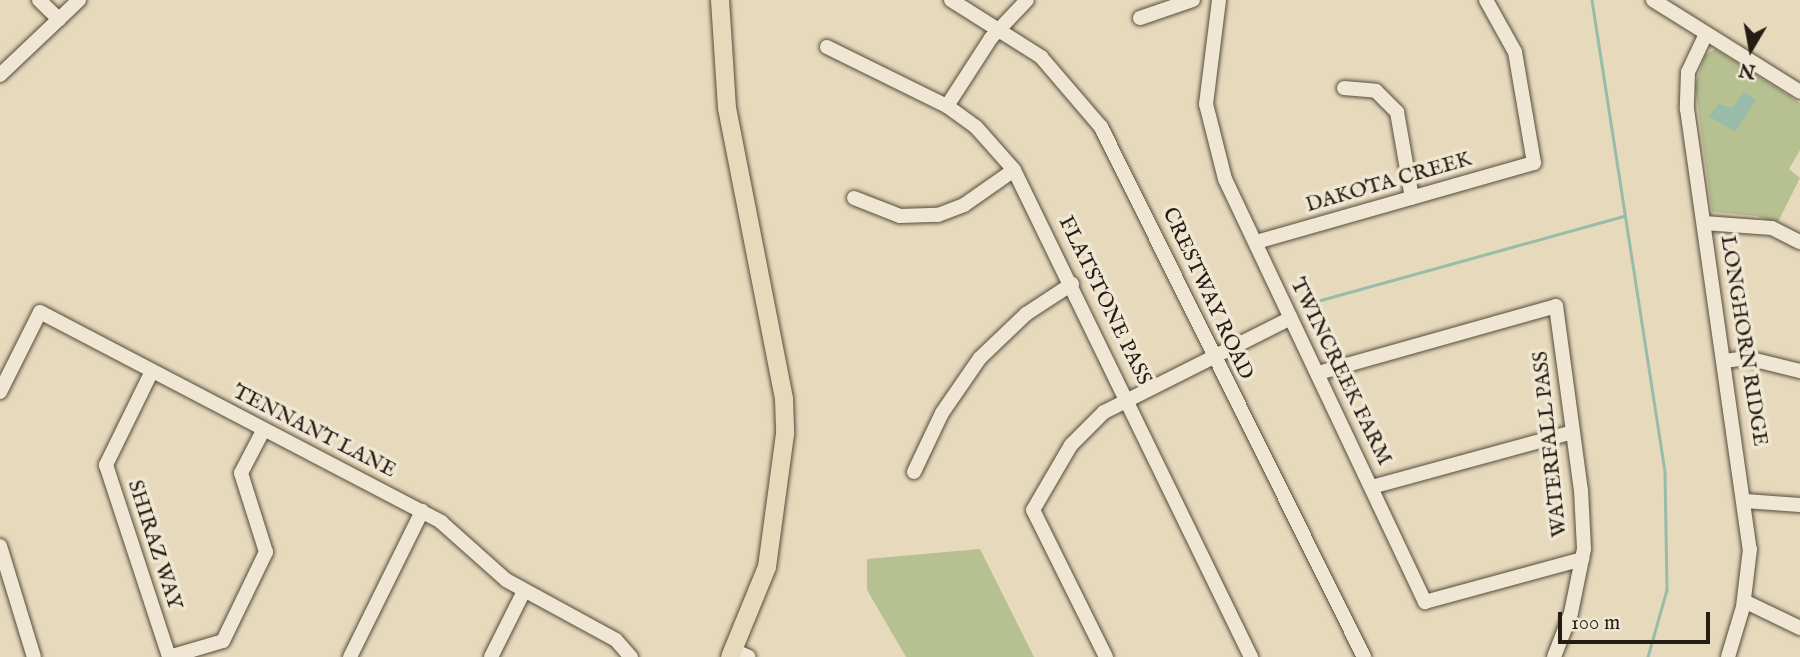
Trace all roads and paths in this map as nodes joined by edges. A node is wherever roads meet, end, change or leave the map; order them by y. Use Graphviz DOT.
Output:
graph roads {
  1 [pos="39,0"];
  2 [pos="79,0"];
  3 [pos="720,0"];
  4 [pos="951,0"];
  5 [pos="1027,0"];
  6 [pos="1193,0"];
  7 [pos="1219,0"];
  8 [pos="1486,0"];
  9 [pos="1653,0"];
  10 [pos="1140,18"];
  11 [pos="59,19"];
  12 [pos="1002,27"];
  13 [pos="1706,34"];
  14 [pos="827,47"];
  15 [pos="0,75"];
  16 [pos="1344,88"];
  17 [pos="1800,92"];
  18 [pos="947,106"];
  19 [pos="1014,170"];
  20 [pos="854,198"];
  21 [pos="1412,198"];
  22 [pos="1704,223"];
  23 [pos="1256,242"];
  24 [pos="1800,242"];
  25 [pos="1072,284"];
  26 [pos="1291,318"];
  27 [pos="1212,354"];
  28 [pos="1725,361"];
  29 [pos="152,371"];
  30 [pos="1800,372"];
  31 [pos="1318,373"];
  32 [pos="0,392"];
  33 [pos="1127,398"];
  34 [pos="263,431"];
  35 [pos="1573,432"];
  36 [pos="914,472"];
  37 [pos="1373,487"];
  38 [pos="1745,501"];
  39 [pos="1800,505"];
  40 [pos="422,511"];
  41 [pos="0,546"];
  42 [pos="1582,559"];
  43 [pos="524,591"];
  44 [pos="1744,601"];
  45 [pos="1800,628"];
  46 [pos="737,654"];
  47 [pos="632,655"];
  48 [pos="34,657"];
  49 [pos="169,657"];
  50 [pos="350,657"];
  51 [pos="491,657"];
  52 [pos="1106,657"];
  53 [pos="1251,657"];
  54 [pos="1364,657"];
  55 [pos="1554,657"];
  56 [pos="1728,657"];
  1 -- 11 [label="street"];
  2 -- 11 [label="street"];
  3 -- 46 [label="main road"];
  4 -- 12 [label="street, CRESTWAY ROAD"];
  5 -- 12 [label="street"];
  6 -- 10 [label="street"];
  7 -- 23 [label="street, TWINCREEK FARM"];
  8 -- 21 [label="street, DAKOTA CREEK"];
  9 -- 13 [label="street"];
  11 -- 15 [label="street"];
  12 -- 18 [label="street"];
  12 -- 27 [label="street, CRESTWAY ROAD"];
  13 -- 17 [label="street"];
  13 -- 22 [label="street, LONGHORN RIDGE"];
  14 -- 18 [label="street, FLATSTONE PASS"];
  16 -- 21 [label="street"];
  18 -- 19 [label="street, FLATSTONE PASS"];
  19 -- 20 [label="street"];
  19 -- 25 [label="street, FLATSTONE PASS"];
  21 -- 23 [label="street, DAKOTA CREEK"];
  22 -- 24 [label="street"];
  22 -- 28 [label="street, LONGHORN RIDGE"];
  23 -- 26 [label="street, TWINCREEK FARM"];
  25 -- 33 [label="street, FLATSTONE PASS"];
  25 -- 36 [label="street"];
  26 -- 27 [label="street"];
  26 -- 31 [label="street, TWINCREEK FARM"];
  27 -- 33 [label="street"];
  27 -- 54 [label="street, CRESTWAY ROAD"];
  28 -- 30 [label="street"];
  28 -- 38 [label="street, LONGHORN RIDGE"];
  29 -- 32 [label="street, TENNANT LANE"];
  29 -- 34 [label="street, TENNANT LANE"];
  29 -- 49 [label="street, SHIRAZ WAY"];
  31 -- 35 [label="street, WATERFALL PASS"];
  31 -- 37 [label="street, TWINCREEK FARM"];
  33 -- 52 [label="street"];
  33 -- 53 [label="street, FLATSTONE PASS"];
  34 -- 40 [label="street, TENNANT LANE"];
  34 -- 49 [label="street"];
  35 -- 37 [label="street"];
  35 -- 42 [label="street, WATERFALL PASS"];
  37 -- 42 [label="street, TWINCREEK FARM"];
  38 -- 39 [label="street"];
  38 -- 44 [label="street, LONGHORN RIDGE"];
  40 -- 43 [label="street, TENNANT LANE"];
  40 -- 50 [label="street"];
  41 -- 48 [label="street"];
  42 -- 55 [label="street, WATERFALL PASS"];
  43 -- 47 [label="street, TENNANT LANE"];
  43 -- 51 [label="street"];
  44 -- 45 [label="street"];
  44 -- 56 [label="street, LONGHORN RIDGE"];
}
